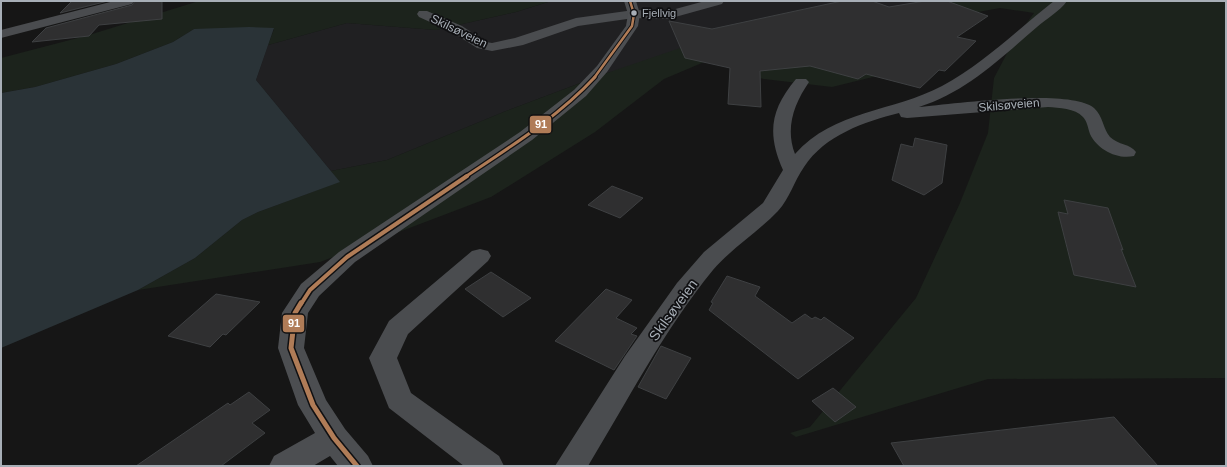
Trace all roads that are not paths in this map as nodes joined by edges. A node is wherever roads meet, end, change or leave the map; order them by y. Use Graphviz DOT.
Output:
graph roads {
  1 [pos="128,1"];
  2 [pos="718,1"];
  3 [pos="1061,1"];
  4 [pos="632,7"];
  5 [pos="423,14"];
  6 [pos="2,33"];
  7 [pos="801,82"];
  8 [pos="870,116"];
  9 [pos="1127,152"];
  10 [pos="792,170"];
  11 [pos="480,256"];
  12 [pos="334,438"];
  13 [pos="285,466"];
  14 [pos="357,466"];
  15 [pos="488,466"];
  16 [pos="571,466"];
  1 -- 6 [label="street"];
  2 -- 4 [label="street, Skilsøveien"];
  3 -- 8 [label="street, Skilsøveien"];
  4 -- 5 [label="street, Skilsøveien"];
  4 -- 12 [label="main road"];
  7 -- 10 [label="street"];
  8 -- 9 [label="street, Skilsøveien"];
  8 -- 10 [label="street, Skilsøveien"];
  10 -- 16 [label="street, Skilsøveien"];
  11 -- 15 [label="street"];
  12 -- 13 [label="main road"];
  12 -- 14 [label="main road"];
}
